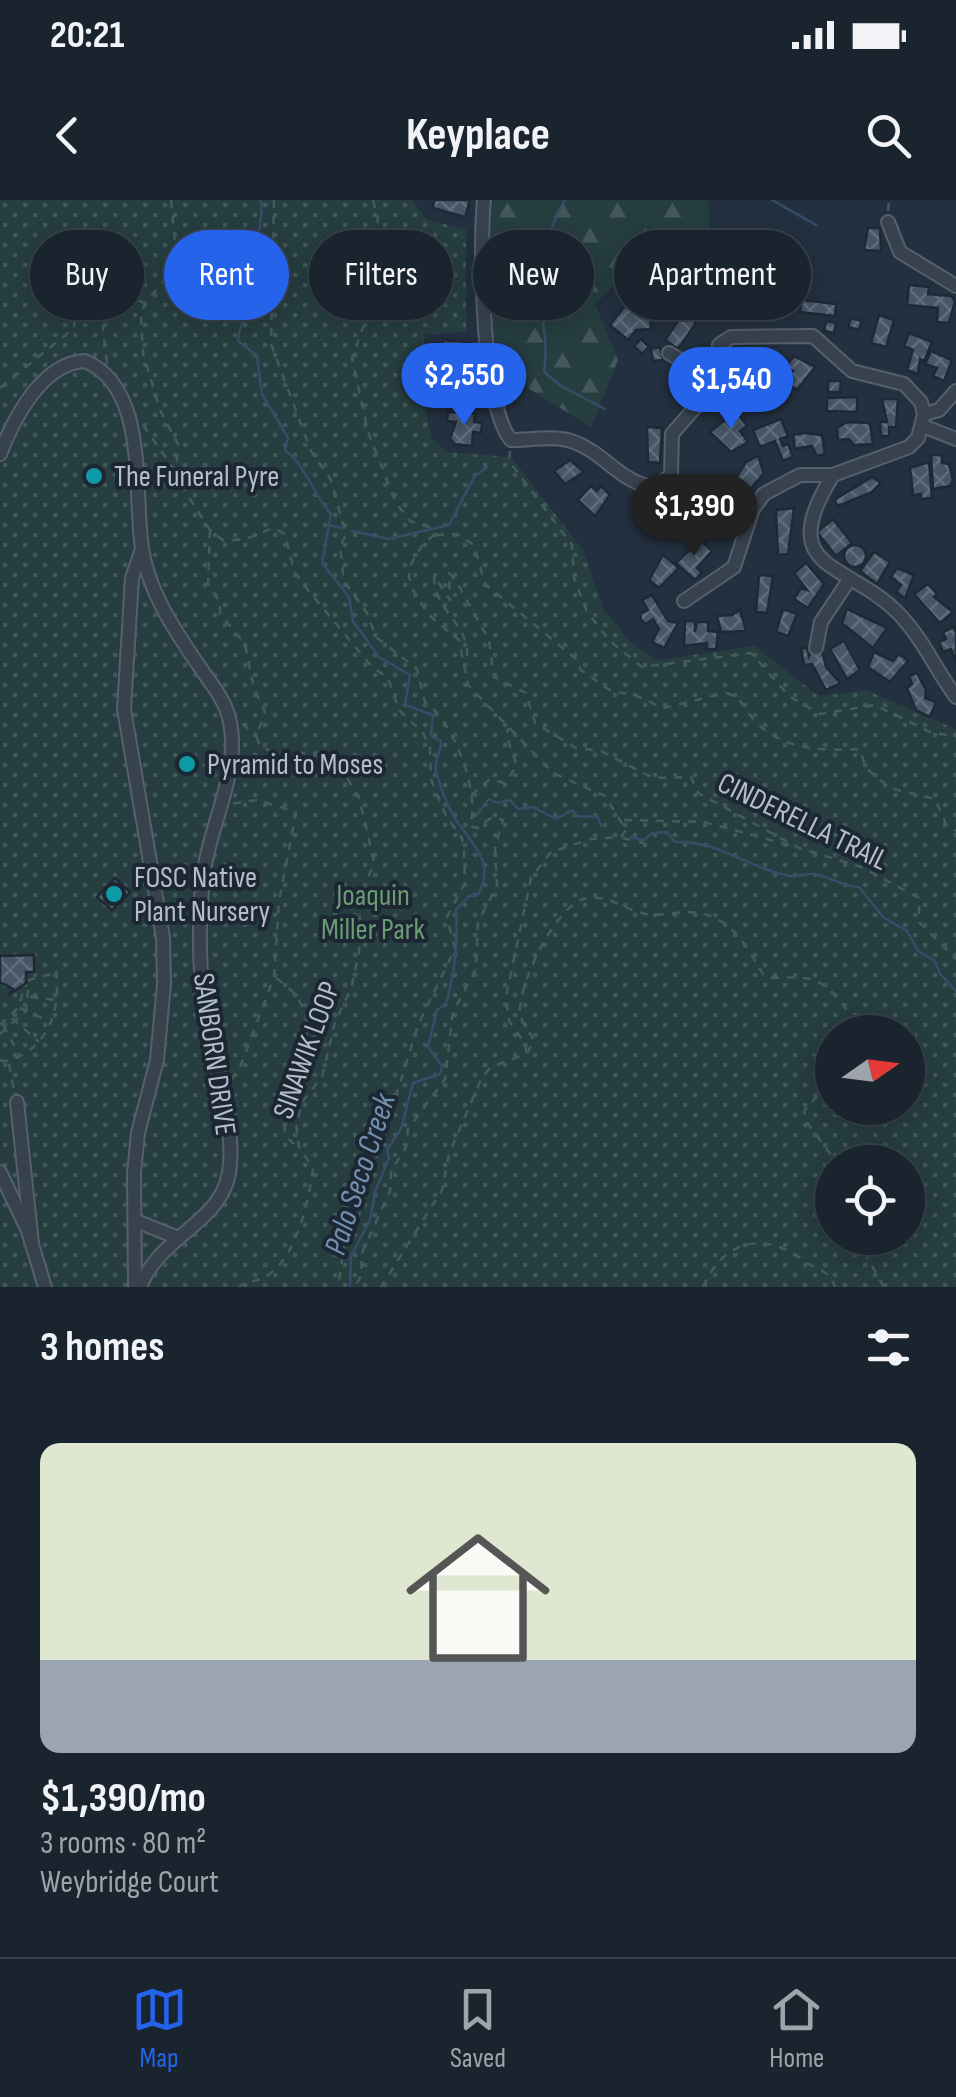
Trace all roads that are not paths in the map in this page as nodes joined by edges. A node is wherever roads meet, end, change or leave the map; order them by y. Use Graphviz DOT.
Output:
graph roads {
  1 [pos="484,200"];
  2 [pos="888,222"];
  3 [pos="956,286"];
  4 [pos="669,353"];
  5 [pos="712,380"];
  6 [pos="956,391"];
  7 [pos="923,420"];
  8 [pos="956,440"];
  9 [pos="0,454"];
  10 [pos="833,475"];
  11 [pos="142,550"];
  12 [pos="849,580"];
  13 [pos="684,601"];
  14 [pos="816,648"];
  15 [pos="956,697"];
  16 [pos="16,1102"];
  17 [pos="0,1172"];
  18 [pos="136,1221"];
  19 [pos="176,1237"];
  20 [pos="32,1244"];
  21 [pos="46,1287"];
  22 [pos="138,1287"];
  1 -- 5 [label="street"];
  2 -- 3 [label="street"];
  4 -- 5 [label="street"];
  5 -- 7 [label="street"];
  6 -- 7 [label="street"];
  7 -- 8 [label="street"];
  7 -- 10 [label="street"];
  9 -- 11 [label="street, SANBORN DRIVE"];
  10 -- 12 [label="street"];
  10 -- 13 [label="street"];
  11 -- 18 [label="street"];
  11 -- 19 [label="street, SANBORN DRIVE"];
  12 -- 14 [label="street"];
  12 -- 15 [label="street"];
  16 -- 20 [label="street"];
  17 -- 20 [label="street"];
  18 -- 19 [label="street"];
  18 -- 22 [label="street"];
  19 -- 22 [label="street, SANBORN DRIVE"];
  20 -- 21 [label="street"];
}
